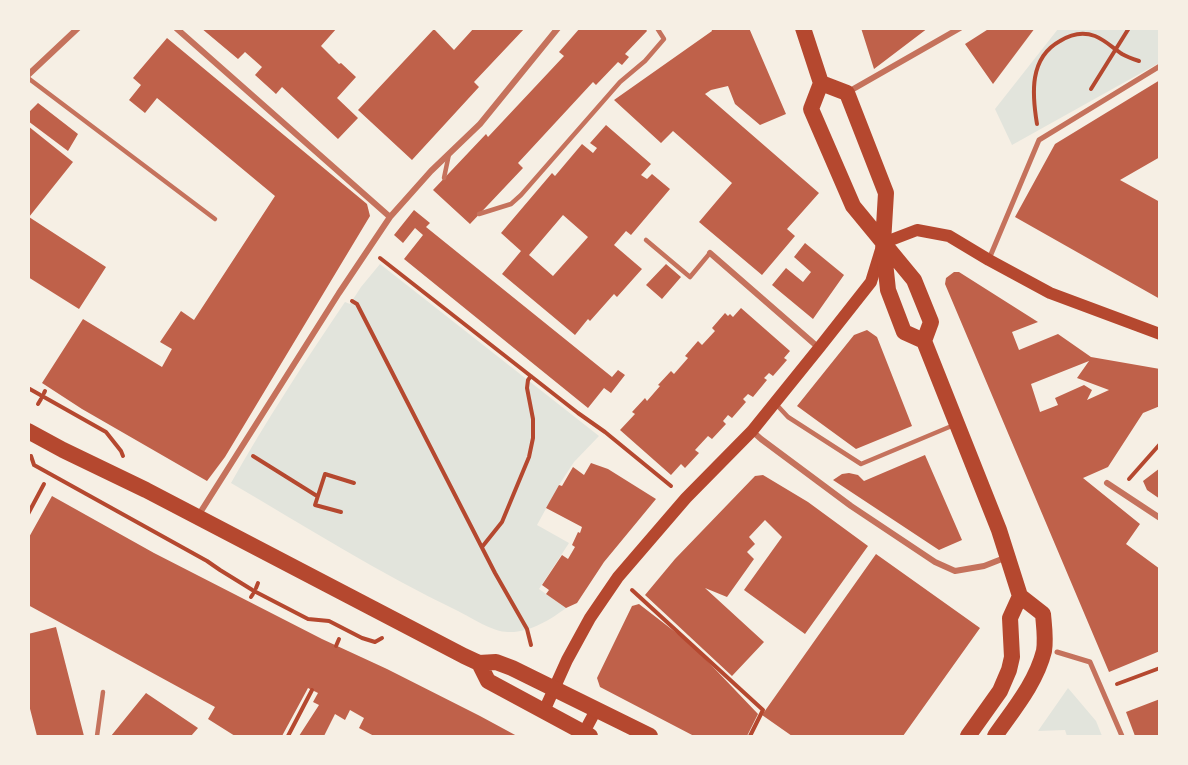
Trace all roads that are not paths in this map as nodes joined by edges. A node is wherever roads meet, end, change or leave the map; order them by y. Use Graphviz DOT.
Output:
graph roads {
  1 [pos="78,28"];
  2 [pos="176,28"];
  3 [pos="558,28"];
  4 [pos="657,28"];
  5 [pos="803,28"];
  6 [pos="960,28"];
  7 [pos="1158,67"];
  8 [pos="28,77"];
  9 [pos="821,83"];
  10 [pos="847,93"];
  11 [pos="450,153"];
  12 [pos="444,178"];
  13 [pos="479,214"];
  14 [pos="390,217"];
  15 [pos="215,219"];
  16 [pos="646,240"];
  17 [pos="883,243"];
  18 [pos="710,253"];
  19 [pos="989,260"];
  20 [pos="1160,334"];
  21 [pos="924,341"];
  22 [pos="819,348"];
  23 [pos="775,403"];
  24 [pos="957,424"];
  25 [pos="28,431"];
  26 [pos="752,431"];
  27 [pos="1107,483"];
  28 [pos="197,517"];
  29 [pos="1160,518"];
  30 [pos="1007,556"];
  31 [pos="1020,596"];
  32 [pos="1057,652"];
  33 [pos="479,663"];
  34 [pos="555,689"];
  35 [pos="103,692"];
  36 [pos="596,710"];
  37 [pos="544,711"];
  38 [pos="585,735"];
  39 [pos="97,736"];
  40 [pos="650,736"];
  41 [pos="968,736"];
  42 [pos="995,736"];
  43 [pos="1122,736"];
  1 -- 8 [label="street"];
  2 -- 14 [label="street"];
  3 -- 11 [label="street"];
  4 -- 13 [label="lane"];
  5 -- 9 [label="highway"];
  6 -- 10 [label="street"];
  7 -- 19 [label="street"];
  8 -- 15 [label="lane"];
  9 -- 10 [label="highway"];
  9 -- 17 [label="highway"];
  10 -- 17 [label="highway"];
  11 -- 12 [label="lane"];
  11 -- 14 [label="street"];
  14 -- 28 [label="street"];
  16 -- 18 [label="lane"];
  17 -- 19 [label="main road"];
  17 -- 21 [label="highway"];
  17 -- 21 [label="highway"];
  17 -- 22 [label="main road"];
  18 -- 22 [label="street"];
  19 -- 20 [label="main road"];
  21 -- 24 [label="highway"];
  22 -- 23 [label="main road"];
  23 -- 24 [label="lane"];
  23 -- 26 [label="main road"];
  24 -- 30 [label="highway"];
  25 -- 28 [label="highway"];
  26 -- 30 [label="street"];
  26 -- 34 [label="main road"];
  27 -- 29 [label="street"];
  28 -- 33 [label="highway"];
  30 -- 31 [label="highway"];
  31 -- 41 [label="highway"];
  31 -- 42 [label="highway"];
  32 -- 43 [label="street"];
  33 -- 34 [label="highway"];
  33 -- 37 [label="highway"];
  34 -- 36 [label="highway"];
  34 -- 37 [label="main road"];
  35 -- 39 [label="lane"];
  36 -- 38 [label="main road"];
  36 -- 40 [label="highway"];
  37 -- 38 [label="highway"];
}
